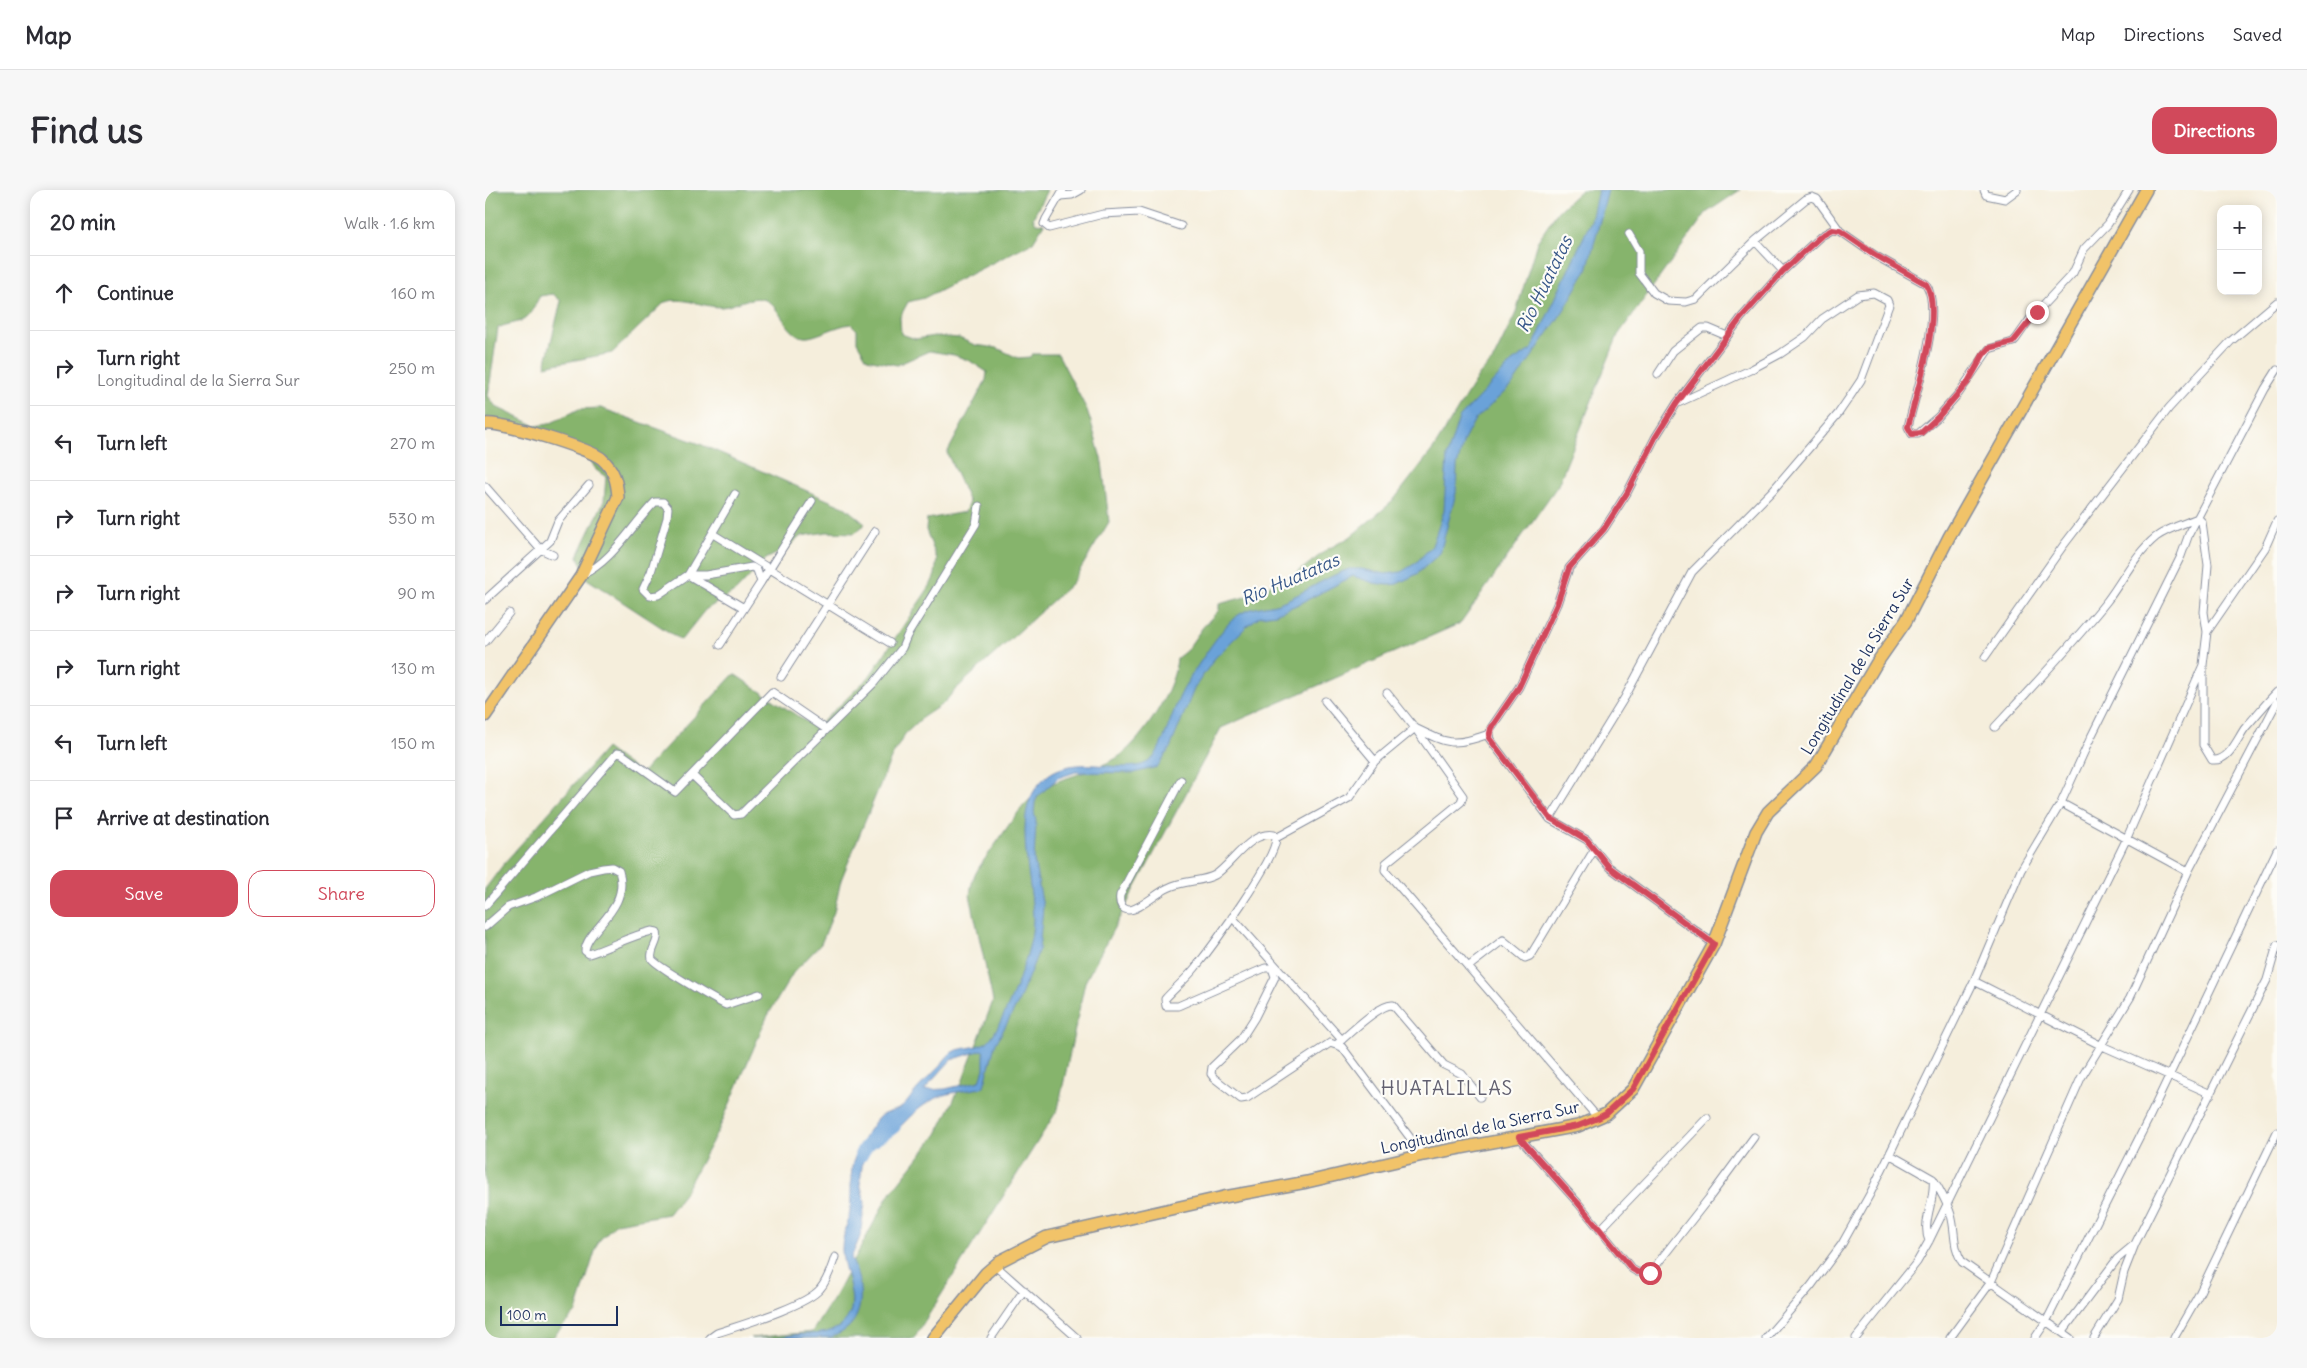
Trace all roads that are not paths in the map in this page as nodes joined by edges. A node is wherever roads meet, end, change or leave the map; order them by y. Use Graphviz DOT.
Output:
graph roads {
  1 [pos="1081,190"];
  2 [pos="1984,190"];
  3 [pos="2017,190"];
  4 [pos="2129,190"];
  5 [pos="2146,190"];
  6 [pos="1062,193"];
  7 [pos="1181,226"];
  8 [pos="1840,231"];
  9 [pos="1629,234"];
  10 [pos="1755,241"];
  11 [pos="1783,271"];
  12 [pos="2277,302"];
  13 [pos="1727,336"];
  14 [pos="2277,370"];
  15 [pos="1658,374"];
  16 [pos="1677,403"];
  17 [pos="485,424"];
  18 [pos="589,484"];
  19 [pos="485,486"];
  20 [pos="735,494"];
  21 [pos="812,501"];
  22 [pos="979,506"];
  23 [pos="2197,518"];
  24 [pos="2277,521"];
  25 [pos="875,531"];
  26 [pos="713,534"];
  27 [pos="541,549"];
  28 [pos="553,555"];
  29 [pos="769,569"];
  30 [pos="688,575"];
  31 [pos="581,576"];
  32 [pos="761,582"];
  33 [pos="485,600"];
  34 [pos="827,605"];
  35 [pos="744,608"];
  36 [pos="509,613"];
  37 [pos="2207,632"];
  38 [pos="485,642"];
  39 [pos="889,643"];
  40 [pos="720,646"];
  41 [pos="1985,657"];
  42 [pos="2203,665"];
  43 [pos="781,677"];
  44 [pos="2277,692"];
  45 [pos="1387,693"];
  46 [pos="1325,701"];
  47 [pos="2277,702"];
  48 [pos="485,716"];
  49 [pos="1995,727"];
  50 [pos="1415,728"];
  51 [pos="826,729"];
  52 [pos="1489,734"];
  53 [pos="1375,761"];
  54 [pos="692,775"];
  55 [pos="1181,780"];
  56 [pos="2061,803"];
  57 [pos="1550,818"];
  58 [pos="1276,838"];
  59 [pos="2126,840"];
  60 [pos="1594,850"];
  61 [pos="2277,850"];
  62 [pos="2188,872"];
  63 [pos="485,906"];
  64 [pos="1232,917"];
  65 [pos="485,926"];
  66 [pos="1714,944"];
  67 [pos="2277,946"];
  68 [pos="2277,959"];
  69 [pos="1468,967"];
  70 [pos="2271,968"];
  71 [pos="1975,981"];
  72 [pos="759,994"];
  73 [pos="2039,1015"];
  74 [pos="1339,1042"];
  75 [pos="2100,1045"];
  76 [pos="2169,1077"];
  77 [pos="2211,1094"];
  78 [pos="1480,1097"];
  79 [pos="1598,1118"];
  80 [pos="1707,1118"];
  81 [pos="2277,1132"];
  82 [pos="1519,1137"];
  83 [pos="1754,1137"];
  84 [pos="1889,1154"];
  85 [pos="1423,1155"];
  86 [pos="1933,1179"];
  87 [pos="1946,1207"];
  88 [pos="1600,1230"];
  89 [pos="1929,1241"];
  90 [pos="2135,1244"];
  91 [pos="835,1257"];
  92 [pos="995,1265"];
  93 [pos="1991,1282"];
  94 [pos="1024,1290"];
  95 [pos="2047,1320"];
  96 [pos="2063,1331"];
  97 [pos="710,1338"];
  98 [pos="933,1338"];
  99 [pos="991,1338"];
  100 [pos="1077,1338"];
  101 [pos="1766,1338"];
  102 [pos="1856,1338"];
  103 [pos="1950,1338"];
  104 [pos="2035,1338"];
  105 [pos="2070,1338"];
  106 [pos="2093,1338"];
  107 [pos="2174,1338"];
  1 -- 6 [label="street"];
  2 -- 3 [label="street"];
  4 -- 8 [label="street"];
  5 -- 66 [label="main road, Longitudinal de la Sierra Sur"];
  6 -- 7 [label="street"];
  8 -- 10 [label="street"];
  8 -- 11 [label="street"];
  9 -- 10 [label="street"];
  10 -- 11 [label="street"];
  11 -- 13 [label="street"];
  12 -- 41 [label="street"];
  13 -- 15 [label="street"];
  13 -- 16 [label="street"];
  14 -- 23 [label="street"];
  16 -- 52 [label="street"];
  16 -- 57 [label="street"];
  17 -- 31 [label="main road"];
  18 -- 27 [label="street"];
  19 -- 27 [label="street"];
  20 -- 26 [label="street"];
  21 -- 29 [label="street"];
  22 -- 51 [label="street"];
  23 -- 37 [label="street"];
  23 -- 49 [label="street"];
  23 -- 56 [label="street"];
  24 -- 37 [label="street"];
  25 -- 34 [label="street"];
  26 -- 29 [label="street"];
  26 -- 30 [label="street"];
  27 -- 28 [label="street"];
  27 -- 33 [label="street"];
  29 -- 32 [label="street"];
  29 -- 34 [label="street"];
  30 -- 31 [label="street"];
  30 -- 32 [label="street"];
  30 -- 35 [label="street"];
  31 -- 48 [label="main road"];
  32 -- 35 [label="street"];
  34 -- 39 [label="street"];
  34 -- 43 [label="street"];
  35 -- 40 [label="street"];
  36 -- 38 [label="street"];
  37 -- 42 [label="street"];
  42 -- 44 [label="street"];
  42 -- 59 [label="street"];
  45 -- 50 [label="street"];
  46 -- 53 [label="street"];
  47 -- 62 [label="street"];
  50 -- 52 [label="street"];
  50 -- 53 [label="street"];
  50 -- 69 [label="street"];
  51 -- 54 [label="street"];
  51 -- 54 [label="street"];
  52 -- 57 [label="street"];
  53 -- 58 [label="street"];
  54 -- 63 [label="street"];
  55 -- 58 [label="street"];
  56 -- 59 [label="street"];
  56 -- 71 [label="street"];
  57 -- 60 [label="street"];
  58 -- 64 [label="street"];
  59 -- 62 [label="street"];
  59 -- 73 [label="street"];
  60 -- 66 [label="street"];
  60 -- 69 [label="street"];
  61 -- 76 [label="street"];
  62 -- 75 [label="street"];
  64 -- 74 [label="street"];
  64 -- 74 [label="street"];
  65 -- 72 [label="street"];
  66 -- 79 [label="main road, Longitudinal de la Sierra Sur"];
  67 -- 70 [label="street"];
  68 -- 70 [label="street"];
  69 -- 79 [label="street"];
  70 -- 77 [label="street"];
  71 -- 73 [label="street"];
  71 -- 84 [label="street"];
  73 -- 75 [label="street"];
  73 -- 87 [label="street"];
  74 -- 78 [label="street"];
  74 -- 85 [label="street"];
  75 -- 76 [label="street"];
  75 -- 93 [label="street"];
  76 -- 77 [label="street"];
  76 -- 95 [label="street"];
  77 -- 90 [label="street"];
  79 -- 82 [label="main road, Longitudinal de la Sierra Sur"];
  80 -- 88 [label="street"];
  81 -- 107 [label="street"];
  82 -- 85 [label="main road, Longitudinal de la Sierra Sur"];
  82 -- 88 [label="street"];
  83 -- 88 [label="street"];
  84 -- 86 [label="street"];
  84 -- 101 [label="street"];
  85 -- 92 [label="main road, Longitudinal de la Sierra Sur"];
  86 -- 87 [label="street"];
  86 -- 89 [label="street"];
  87 -- 89 [label="street"];
  87 -- 93 [label="street"];
  89 -- 102 [label="street"];
  90 -- 96 [label="street"];
  90 -- 106 [label="street"];
  91 -- 97 [label="street"];
  92 -- 94 [label="street"];
  92 -- 98 [label="main road, Longitudinal de la Sierra Sur"];
  93 -- 95 [label="street"];
  93 -- 103 [label="street"];
  94 -- 99 [label="street"];
  94 -- 100 [label="street"];
  95 -- 96 [label="street"];
  95 -- 104 [label="street"];
  96 -- 105 [label="street"];
}
